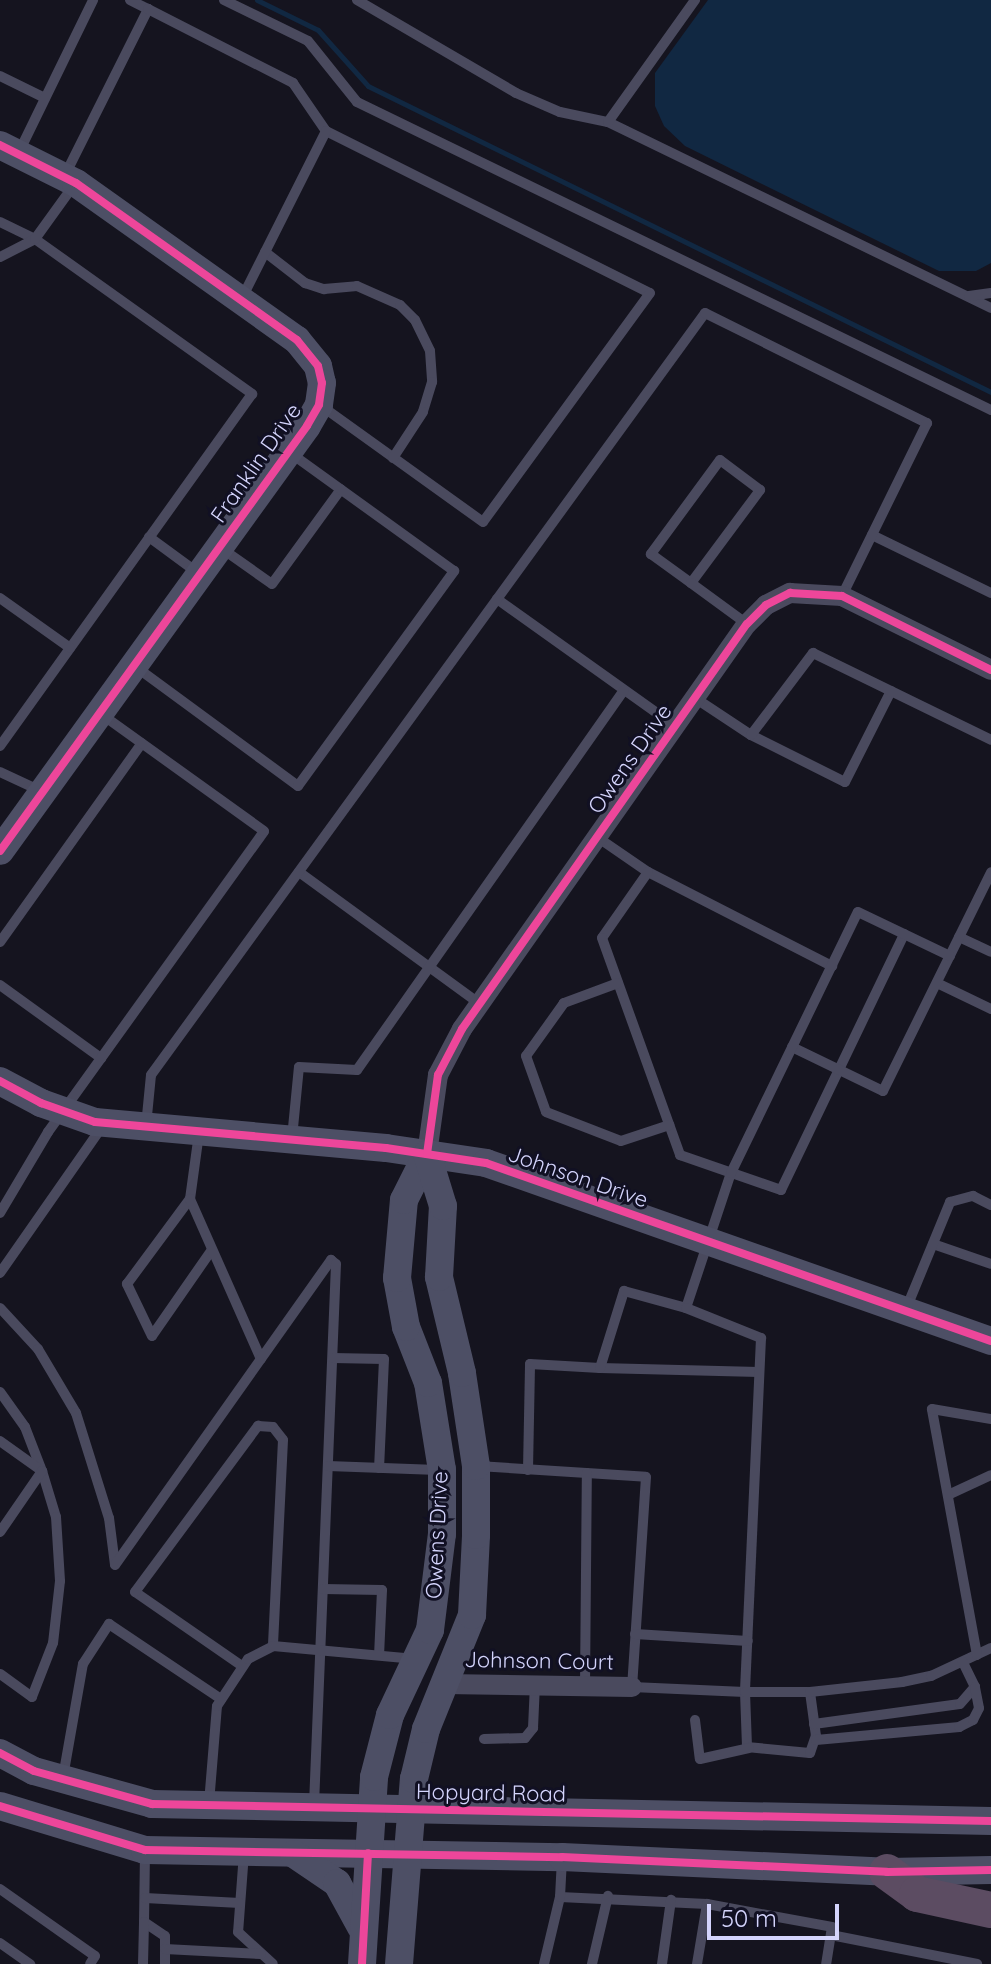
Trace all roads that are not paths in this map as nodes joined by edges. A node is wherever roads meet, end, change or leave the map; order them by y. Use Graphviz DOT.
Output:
graph roads {
  1 [pos="93,0"];
  2 [pos="130,0"];
  3 [pos="224,0"];
  4 [pos="357,0"];
  5 [pos="695,0"];
  6 [pos="148,9"];
  7 [pos="0,76"];
  8 [pos="45,98"];
  9 [pos="608,122"];
  10 [pos="326,131"];
  11 [pos="9,149"];
  12 [pos="70,180"];
  13 [pos="0,222"];
  14 [pos="35,239"];
  15 [pos="265,252"];
  16 [pos="0,257"];
  17 [pos="991,293"];
  18 [pos="967,297"];
  19 [pos="241,300"];
  20 [pos="991,308"];
  21 [pos="319,405"];
  22 [pos="991,410"];
  23 [pos="289,451"];
  24 [pos="393,458"];
  25 [pos="341,489"];
  26 [pos="872,535"];
  27 [pos="149,537"];
  28 [pos="220,547"];
  29 [pos="200,574"];
  30 [pos="691,583"];
  31 [pos="991,593"];
  32 [pos="842,596"];
  33 [pos="0,598"];
  34 [pos="497,599"];
  35 [pos="747,624"];
  36 [pos="70,648"];
  37 [pos="134,666"];
  38 [pos="991,670"];
  39 [pos="624,690"];
  40 [pos="891,691"];
  41 [pos="695,698"];
  42 [pos="99,713"];
  43 [pos="675,726"];
  44 [pos="751,735"];
  45 [pos="991,740"];
  46 [pos="142,743"];
  47 [pos="0,746"];
  48 [pos="0,772"];
  49 [pos="43,792"];
  50 [pos="597,837"];
  51 [pos="0,851"];
  52 [pos="299,872"];
  53 [pos="648,872"];
  54 [pos="991,872"];
  55 [pos="904,934"];
  56 [pos="959,937"];
  57 [pos="0,942"];
  58 [pos="991,952"];
  59 [pos="950,956"];
  60 [pos="832,966"];
  61 [pos="429,967"];
  62 [pos="618,983"];
  63 [pos="937,983"];
  64 [pos="0,985"];
  65 [pos="480,1004"];
  66 [pos="991,1009"];
  67 [pos="792,1047"];
  68 [pos="101,1058"];
  69 [pos="839,1070"];
  70 [pos="0,1081"];
  71 [pos="63,1111"];
  72 [pos="104,1123"];
  73 [pos="669,1125"];
  74 [pos="146,1129"];
  75 [pos="199,1133"];
  76 [pos="292,1140"];
  77 [pos="427,1154"];
  78 [pos="731,1173"];
  79 [pos="190,1199"];
  80 [pos="991,1205"];
  81 [pos="0,1213"];
  82 [pos="708,1241"];
  83 [pos="933,1244"];
  84 [pos="211,1251"];
  85 [pos="991,1264"];
  86 [pos="0,1273"];
  87 [pos="0,1308"];
  88 [pos="686,1308"];
  89 [pos="905,1311"];
  90 [pos="991,1341"];
  91 [pos="333,1358"];
  92 [pos="261,1359"];
  93 [pos="600,1368"];
  94 [pos="759,1372"];
  95 [pos="0,1392"];
  96 [pos="991,1419"];
  97 [pos="435,1428"];
  98 [pos="0,1441"];
  99 [pos="328,1466"];
  100 [pos="476,1466"];
  101 [pos="379,1468"];
  102 [pos="442,1470"];
  103 [pos="528,1470"];
  104 [pos="42,1471"];
  105 [pos="587,1473"];
  106 [pos="991,1475"];
  107 [pos="948,1495"];
  108 [pos="476,1519"];
  109 [pos="0,1532"];
  110 [pos="323,1589"];
  111 [pos="635,1634"];
  112 [pos="748,1641"];
  113 [pos="273,1646"];
  114 [pos="991,1648"];
  115 [pos="321,1650"];
  116 [pos="379,1655"];
  117 [pos="977,1655"];
  118 [pos="417,1659"];
  119 [pos="963,1662"];
  120 [pos="242,1666"];
  121 [pos="0,1674"];
  122 [pos="445,1684"];
  123 [pos="535,1684"];
  124 [pos="585,1686"];
  125 [pos="632,1687"];
  126 [pos="975,1687"];
  127 [pos="745,1692"];
  128 [pos="810,1692"];
  129 [pos="221,1699"];
  130 [pos="695,1720"];
  131 [pos="814,1724"];
  132 [pos="484,1739"];
  133 [pos="816,1740"];
  134 [pos="749,1748"];
  135 [pos="0,1753"];
  136 [pos="62,1778"];
  137 [pos="209,1804"];
  138 [pos="314,1805"];
  139 [pos="0,1806"];
  140 [pos="372,1807"];
  141 [pos="410,1809"];
  142 [pos="991,1821"];
  143 [pos="145,1850"];
  144 [pos="244,1851"];
  145 [pos="290,1852"];
  146 [pos="368,1853"];
  147 [pos="405,1854"];
  148 [pos="562,1857"];
  149 [pos="991,1870"];
  150 [pos="887,1872"];
  151 [pos="0,1889"];
  152 [pos="608,1896"];
  153 [pos="560,1897"];
  154 [pos="145,1898"];
  155 [pos="671,1900"];
  156 [pos="240,1903"];
  157 [pos="707,1904"];
  158 [pos="991,1910"];
  159 [pos="144,1922"];
  160 [pos="363,1930"];
  161 [pos="831,1935"];
  162 [pos="0,1943"];
  163 [pos="165,1949"];
  164 [pos="261,1954"];
  165 [pos="947,1959"];
  166 [pos="30,1964"];
  167 [pos="90,1964"];
  168 [pos="143,1964"];
  169 [pos="165,1964"];
  170 [pos="273,1964"];
  171 [pos="362,1964"];
  172 [pos="399,1964"];
  173 [pos="544,1964"];
  174 [pos="592,1964"];
  175 [pos="662,1964"];
  176 [pos="697,1964"];
  177 [pos="826,1964"];
  178 [pos="977,1964"];
  1 -- 8 [label="lane"];
  2 -- 6 [label="lane"];
  3 -- 22 [label="lane"];
  4 -- 9 [label="lane"];
  5 -- 9 [label="lane"];
  6 -- 10 [label="lane"];
  6 -- 12 [label="lane"];
  7 -- 8 [label="lane"];
  8 -- 11 [label="lane"];
  9 -- 18 [label="lane"];
  10 -- 15 [label="lane"];
  10 -- 24 [label="lane"];
  11 -- 12 [label="street, Franklin Drive"];
  12 -- 14 [label="lane"];
  12 -- 19 [label="street, Franklin Drive"];
  13 -- 14 [label="lane"];
  14 -- 16 [label="lane"];
  14 -- 27 [label="lane"];
  15 -- 19 [label="lane"];
  15 -- 24 [label="lane"];
  17 -- 18 [label="lane"];
  18 -- 20 [label="lane"];
  19 -- 21 [label="street, Franklin Drive"];
  21 -- 23 [label="street, Franklin Drive"];
  21 -- 24 [label="lane"];
  23 -- 25 [label="lane"];
  23 -- 28 [label="street, Franklin Drive"];
  25 -- 28 [label="lane"];
  25 -- 37 [label="lane"];
  26 -- 31 [label="lane"];
  26 -- 32 [label="lane"];
  26 -- 34 [label="lane"];
  27 -- 29 [label="lane"];
  27 -- 36 [label="lane"];
  28 -- 29 [label="street, Franklin Drive"];
  29 -- 37 [label="street, Franklin Drive"];
  30 -- 30 [label="lane"];
  30 -- 35 [label="lane"];
  32 -- 35 [label="street, Owens Drive"];
  32 -- 38 [label="street, Owens Drive"];
  33 -- 36 [label="lane"];
  34 -- 39 [label="lane"];
  34 -- 52 [label="lane"];
  35 -- 41 [label="street, Owens Drive"];
  36 -- 47 [label="lane"];
  37 -- 42 [label="street, Franklin Drive"];
  39 -- 43 [label="lane"];
  39 -- 61 [label="lane"];
  40 -- 44 [label="lane"];
  40 -- 44 [label="lane"];
  40 -- 45 [label="lane"];
  41 -- 43 [label="street, Owens Drive"];
  41 -- 44 [label="lane"];
  42 -- 46 [label="lane"];
  42 -- 49 [label="street, Franklin Drive"];
  43 -- 50 [label="street, Owens Drive"];
  46 -- 57 [label="lane"];
  46 -- 68 [label="lane"];
  48 -- 49 [label="lane"];
  49 -- 51 [label="street, Franklin Drive"];
  50 -- 53 [label="lane"];
  50 -- 65 [label="street, Owens Drive"];
  52 -- 61 [label="lane"];
  52 -- 74 [label="lane"];
  53 -- 60 [label="lane"];
  53 -- 62 [label="lane"];
  54 -- 56 [label="lane"];
  55 -- 59 [label="lane"];
  55 -- 60 [label="lane"];
  55 -- 69 [label="lane"];
  56 -- 58 [label="lane"];
  56 -- 59 [label="lane"];
  59 -- 63 [label="lane"];
  60 -- 67 [label="lane"];
  61 -- 65 [label="lane"];
  61 -- 76 [label="lane"];
  62 -- 73 [label="lane"];
  62 -- 73 [label="lane"];
  63 -- 66 [label="lane"];
  63 -- 69 [label="lane"];
  64 -- 68 [label="lane"];
  65 -- 77 [label="street, Owens Drive"];
  67 -- 69 [label="lane"];
  67 -- 78 [label="lane"];
  68 -- 71 [label="lane"];
  69 -- 78 [label="lane"];
  70 -- 71 [label="street, Johnson Drive"];
  71 -- 72 [label="street, Johnson Drive"];
  71 -- 81 [label="lane"];
  72 -- 74 [label="street, Johnson Drive"];
  72 -- 86 [label="lane"];
  73 -- 78 [label="lane"];
  74 -- 75 [label="street, Johnson Drive"];
  75 -- 76 [label="street, Johnson Drive"];
  75 -- 79 [label="lane"];
  76 -- 77 [label="street, Johnson Drive"];
  77 -- 82 [label="street, Johnson Drive"];
  77 -- 97 [label="street, Owens Drive"];
  77 -- 100 [label="street, Owens Drive"];
  78 -- 82 [label="lane"];
  79 -- 84 [label="lane"];
  79 -- 84 [label="lane"];
  80 -- 83 [label="lane"];
  82 -- 88 [label="lane"];
  82 -- 89 [label="street, Johnson Drive"];
  83 -- 85 [label="lane"];
  83 -- 89 [label="lane"];
  84 -- 92 [label="lane"];
  87 -- 92 [label="lane"];
  88 -- 93 [label="lane"];
  88 -- 94 [label="lane"];
  89 -- 90 [label="street, Johnson Drive"];
  91 -- 92 [label="lane"];
  91 -- 99 [label="lane"];
  91 -- 101 [label="lane"];
  93 -- 94 [label="lane"];
  93 -- 103 [label="lane"];
  94 -- 112 [label="lane"];
  95 -- 104 [label="lane"];
  96 -- 107 [label="lane"];
  97 -- 100 [label="street"];
  97 -- 102 [label="street, Owens Drive"];
  98 -- 104 [label="lane"];
  99 -- 101 [label="lane"];
  99 -- 110 [label="lane"];
  100 -- 103 [label="lane"];
  100 -- 108 [label="street, Owens Drive"];
  101 -- 102 [label="lane"];
  102 -- 108 [label="street"];
  102 -- 118 [label="street, Owens Drive"];
  103 -- 105 [label="lane"];
  104 -- 109 [label="lane"];
  104 -- 121 [label="lane"];
  105 -- 111 [label="lane"];
  105 -- 124 [label="lane"];
  106 -- 107 [label="lane"];
  107 -- 117 [label="lane"];
  108 -- 122 [label="street, Owens Drive"];
  110 -- 115 [label="lane"];
  110 -- 116 [label="lane"];
  111 -- 112 [label="lane"];
  111 -- 125 [label="lane"];
  112 -- 127 [label="lane"];
  113 -- 115 [label="lane"];
  113 -- 120 [label="lane"];
  113 -- 120 [label="lane"];
  114 -- 117 [label="lane"];
  115 -- 116 [label="lane"];
  115 -- 138 [label="lane"];
  116 -- 118 [label="lane"];
  117 -- 119 [label="lane"];
  118 -- 140 [label="street, Owens Drive"];
  119 -- 126 [label="lane"];
  119 -- 128 [label="lane"];
  120 -- 129 [label="lane"];
  122 -- 123 [label="street, Johnson Court"];
  122 -- 141 [label="street, Owens Drive"];
  123 -- 124 [label="street, Johnson Court"];
  123 -- 132 [label="lane"];
  124 -- 125 [label="street, Johnson Court"];
  125 -- 127 [label="lane"];
  126 -- 131 [label="lane"];
  126 -- 133 [label="lane"];
  127 -- 128 [label="lane"];
  127 -- 134 [label="lane"];
  128 -- 131 [label="lane"];
  129 -- 136 [label="lane"];
  129 -- 137 [label="lane"];
  130 -- 134 [label="lane"];
  131 -- 133 [label="lane"];
  133 -- 134 [label="lane"];
  135 -- 136 [label="street, Hopyard Road"];
  136 -- 137 [label="street, Hopyard Road"];
  137 -- 138 [label="street, Hopyard Road"];
  138 -- 140 [label="street, Hopyard Road"];
  139 -- 143 [label="street"];
  140 -- 141 [label="street, Hopyard Road"];
  140 -- 146 [label="street, Owens Drive"];
  141 -- 142 [label="street, Hopyard Road"];
  141 -- 147 [label="street, Owens Drive"];
  143 -- 144 [label="street"];
  143 -- 154 [label="lane"];
  144 -- 145 [label="street"];
  144 -- 156 [label="lane"];
  145 -- 146 [label="street"];
  145 -- 160 [label="street"];
  146 -- 147 [label="street"];
  146 -- 160 [label="street, Owens Drive"];
  147 -- 148 [label="street"];
  147 -- 172 [label="street, Owens Drive"];
  148 -- 150 [label="street"];
  148 -- 153 [label="lane"];
  149 -- 150 [label="street"];
  150 -- 158 [label="highway"];
  151 -- 167 [label="lane"];
  152 -- 153 [label="lane"];
  152 -- 155 [label="lane"];
  152 -- 174 [label="lane"];
  153 -- 173 [label="lane"];
  154 -- 156 [label="lane"];
  154 -- 159 [label="lane"];
  155 -- 157 [label="lane"];
  155 -- 175 [label="lane"];
  156 -- 164 [label="lane"];
  157 -- 161 [label="lane"];
  157 -- 176 [label="lane"];
  159 -- 163 [label="lane"];
  159 -- 168 [label="lane"];
  160 -- 171 [label="street, Owens Drive"];
  161 -- 165 [label="lane"];
  161 -- 177 [label="lane"];
  162 -- 166 [label="lane"];
  163 -- 164 [label="lane"];
  163 -- 169 [label="lane"];
  164 -- 170 [label="lane"];
  165 -- 178 [label="lane"];
}
